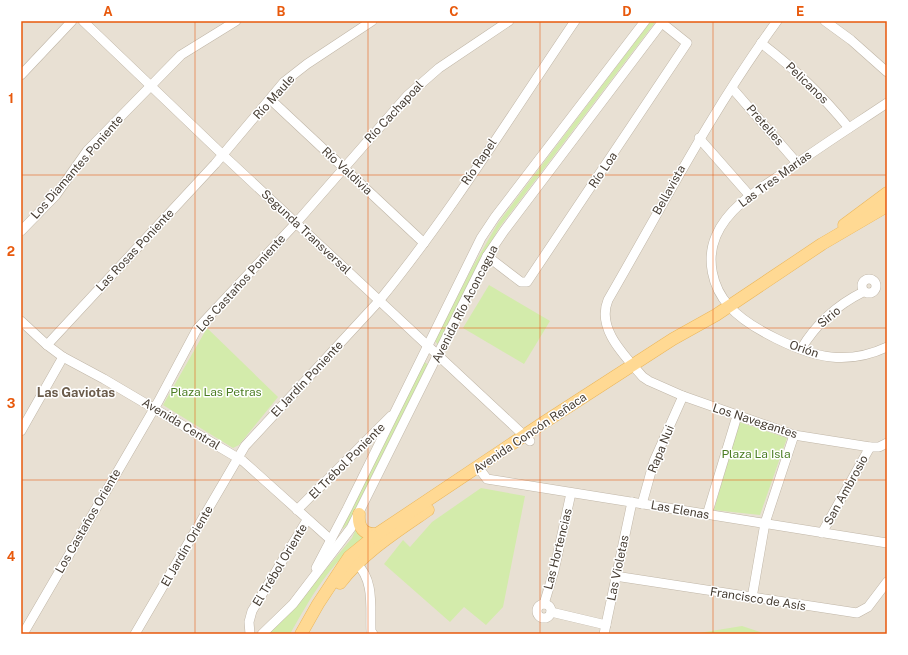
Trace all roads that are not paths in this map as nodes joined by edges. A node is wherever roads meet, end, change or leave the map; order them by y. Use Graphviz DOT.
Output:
graph roads {
  1 [pos="72,21"];
  2 [pos="83,21"];
  3 [pos="236,21"];
  4 [pos="372,21"];
  5 [pos="509,21"];
  6 [pos="575,21"];
  7 [pos="777,21"];
  8 [pos="824,21"];
  9 [pos="642,22"];
  10 [pos="662,22"];
  11 [pos="654,33"];
  12 [pos="761,43"];
  13 [pos="887,72"];
  14 [pos="21,75"];
  15 [pos="150,85"];
  16 [pos="732,88"];
  17 [pos="270,99"];
  18 [pos="887,103"];
  19 [pos="849,128"];
  20 [pos="699,138"];
  21 [pos="223,155"];
  22 [pos="797,163"];
  23 [pos="343,168"];
  24 [pos="887,193"];
  25 [pos="750,196"];
  26 [pos="887,206"];
  27 [pos="296,223"];
  28 [pos="21,231"];
  29 [pos="424,243"];
  30 [pos="822,244"];
  31 [pos="487,256"];
  32 [pos="863,292"];
  33 [pos="379,301"];
  34 [pos="729,307"];
  35 [pos="21,321"];
  36 [pos="47,345"];
  37 [pos="428,347"];
  38 [pos="887,347"];
  39 [pos="801,349"];
  40 [pos="438,356"];
  41 [pos="63,357"];
  42 [pos="635,368"];
  43 [pos="683,396"];
  44 [pos="153,408"];
  45 [pos="396,411"];
  46 [pos="737,416"];
  47 [pos="21,431"];
  48 [pos="794,434"];
  49 [pos="527,438"];
  50 [pos="887,444"];
  51 [pos="870,447"];
  52 [pos="238,458"];
  53 [pos="480,470"];
  54 [pos="571,493"];
  55 [pos="632,502"];
  56 [pos="642,504"];
  57 [pos="297,510"];
  58 [pos="359,514"];
  59 [pos="707,515"];
  60 [pos="307,520"];
  61 [pos="765,523"];
  62 [pos="822,533"];
  63 [pos="376,534"];
  64 [pos="330,540"];
  65 [pos="887,543"];
  66 [pos="353,560"];
  67 [pos="615,576"];
  68 [pos="887,582"];
  69 [pos="303,590"];
  70 [pos="752,598"];
  71 [pos="605,629"];
  72 [pos="371,633"];
  73 [pos="23,634"];
  74 [pos="136,634"];
  75 [pos="250,634"];
  76 [pos="262,634"];
  77 [pos="301,634"];
  78 [pos="306,634"];
  1 -- 14 [label="street"];
  2 -- 15 [label="street, Segunda Transversal"];
  3 -- 15 [label="street, Los Diamantes Poniente"];
  4 -- 17 [label="street, Río Maule"];
  5 -- 23 [label="street, Río Cachapoal"];
  6 -- 29 [label="street, Río Rapel"];
  7 -- 12 [label="street, Bellavista"];
  8 -- 13 [label="street"];
  9 -- 11 [label="street"];
  9 -- 37 [label="street, Avenida Río Aconcagua"];
  10 -- 11 [label="street, Avenida Río Aconcagua"];
  10 -- 31 [label="street, Río Loa"];
  11 -- 31 [label="street, Avenida Río Aconcagua"];
  12 -- 16 [label="street, Bellavista"];
  12 -- 19 [label="street, Pelicanos"];
  15 -- 21 [label="street, Segunda Transversal"];
  15 -- 28 [label="street, Los Diamantes Poniente"];
  16 -- 20 [label="street, Bellavista"];
  16 -- 22 [label="street, Pretelies"];
  17 -- 21 [label="street, Río Maule"];
  17 -- 23 [label="street, Río Valdivia"];
  18 -- 19 [label="street, Las Tres Marías"];
  19 -- 22 [label="street, Las Tres Marías"];
  20 -- 25 [label="street"];
  20 -- 42 [label="street, Bellavista"];
  21 -- 27 [label="street, Segunda Transversal"];
  21 -- 36 [label="street, Las Rosas Poniente"];
  22 -- 25 [label="street, Las Tres Marías"];
  23 -- 27 [label="street, Río Cachapoal"];
  23 -- 29 [label="street, Río Valdivia"];
  24 -- 30 [label="main road, Avenida Concón Reñaca"];
  25 -- 34 [label="street, Las Tres Marías"];
  26 -- 30 [label="main road, Avenida Concón Reñaca"];
  27 -- 33 [label="street, Segunda Transversal"];
  27 -- 44 [label="street, Los Castaños Poniente"];
  29 -- 33 [label="street, Río Rapel"];
  30 -- 34 [label="main road, Avenida Concón Reñaca"];
  31 -- 40 [label="street, Avenida Río Aconcagua"];
  32 -- 39 [label="street, Sirio"];
  33 -- 37 [label="street, Segunda Transversal"];
  33 -- 52 [label="street, El Jardín Poniente"];
  34 -- 39 [label="street, Orión"];
  34 -- 42 [label="main road, Avenida Concón Reñaca"];
  35 -- 36 [label="street, Avenida Central"];
  36 -- 41 [label="street, Avenida Central"];
  37 -- 40 [label="street, Segunda Transversal"];
  37 -- 45 [label="street, Avenida Río Aconcagua"];
  38 -- 39 [label="street, Orión"];
  40 -- 49 [label="street, Segunda Transversal"];
  40 -- 58 [label="street, Avenida Río Aconcagua"];
  41 -- 44 [label="street, Avenida Central"];
  41 -- 47 [label="street"];
  42 -- 43 [label="street, Los Navegantes"];
  42 -- 49 [label="main road, Avenida Concón Reñaca"];
  43 -- 46 [label="street, Los Navegantes"];
  43 -- 56 [label="street, Rapa Nui"];
  44 -- 52 [label="street, Avenida Central"];
  44 -- 73 [label="street, Los Castaños Oriente"];
  45 -- 57 [label="street, El Trébol Poniente"];
  45 -- 64 [label="street, Avenida Río Aconcagua"];
  46 -- 48 [label="street, Los Navegantes"];
  46 -- 59 [label="street"];
  48 -- 51 [label="street, Los Navegantes"];
  48 -- 61 [label="street"];
  49 -- 53 [label="main road, Avenida Concón Reñaca"];
  50 -- 51 [label="street, Los Navegantes"];
  51 -- 62 [label="street, San Ambrosio"];
  52 -- 57 [label="street, Avenida Central"];
  52 -- 74 [label="street, El Jardín Oriente"];
  53 -- 54 [label="street, Las Elenas"];
  53 -- 63 [label="main road, Avenida Concón Reñaca"];
  53 -- 66 [label="main road, Avenida Concón Reñaca"];
  54 -- 55 [label="street, Las Elenas"];
  54 -- 71 [label="street, Las Hortencias"];
  55 -- 56 [label="street, Las Elenas"];
  55 -- 67 [label="street, Las Violetas"];
  56 -- 59 [label="street, Las Elenas"];
  57 -- 60 [label="street, Avenida Central"];
  58 -- 63 [label="main road"];
  58 -- 69 [label="street, Avenida Río Aconcagua"];
  59 -- 61 [label="street, Las Elenas"];
  60 -- 64 [label="street, Avenida Central"];
  60 -- 75 [label="street, El Trébol Oriente"];
  61 -- 62 [label="street, Las Elenas"];
  61 -- 70 [label="street"];
  62 -- 65 [label="street, Las Elenas"];
  63 -- 66 [label="main road, Avenida Concón Reñaca"];
  64 -- 69 [label="street, Avenida Río Aconcagua"];
  66 -- 72 [label="street"];
  66 -- 77 [label="main road"];
  66 -- 78 [label="main road"];
  67 -- 70 [label="street, Francisco de Asís"];
  67 -- 71 [label="street, Las Violetas"];
  68 -- 70 [label="street, Francisco de Asís"];
  69 -- 76 [label="street"];
}
